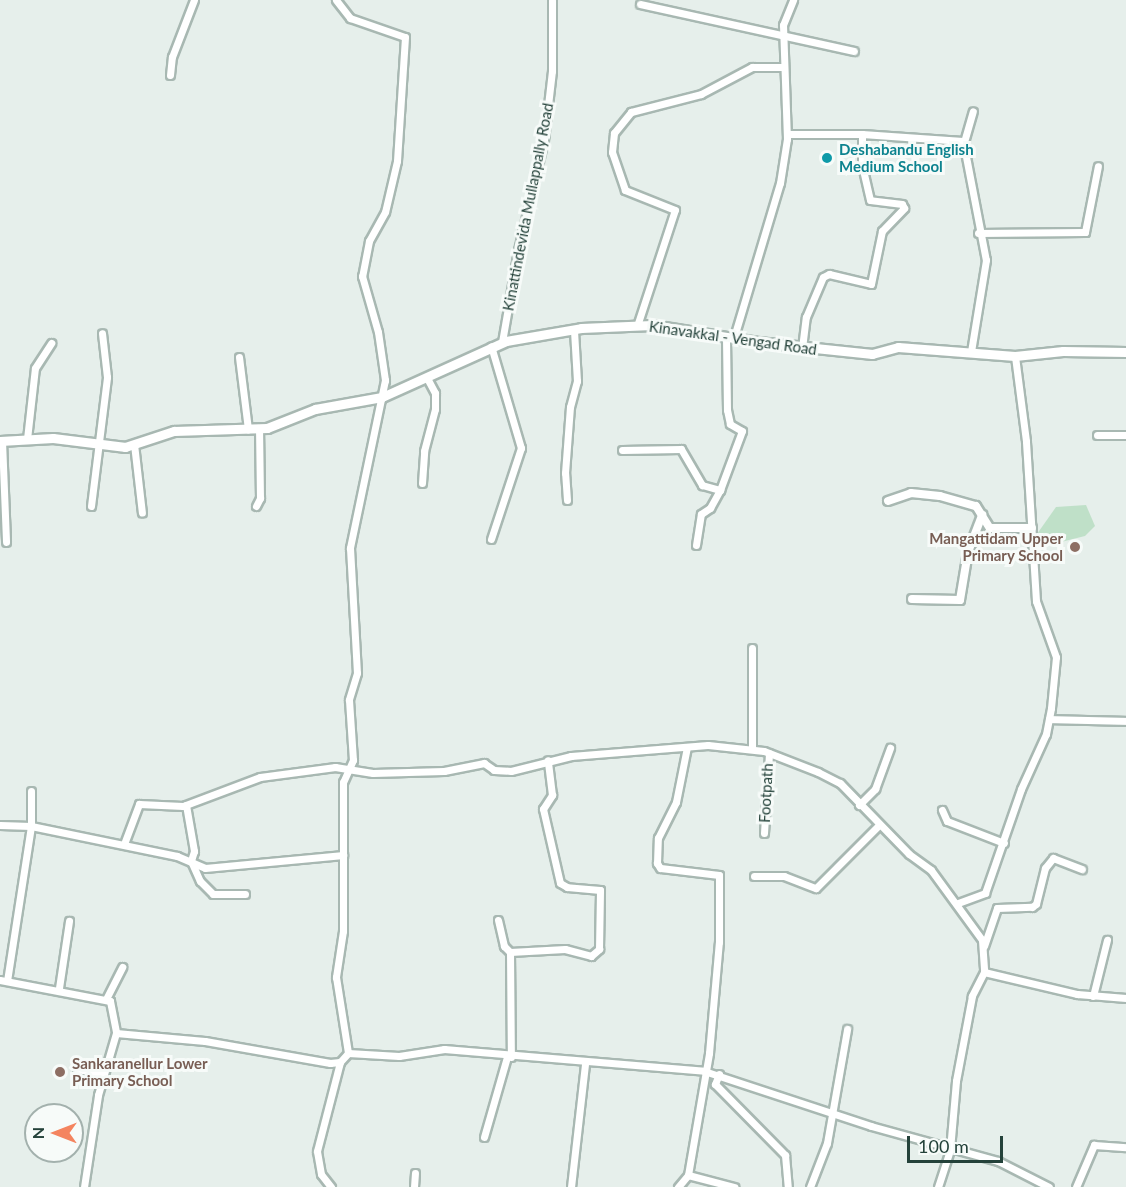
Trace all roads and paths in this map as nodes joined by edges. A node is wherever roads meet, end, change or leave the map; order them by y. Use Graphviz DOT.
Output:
graph roads {
  1 [pos="194,0"];
  2 [pos="336,0"];
  3 [pos="552,0"];
  4 [pos="793,0"];
  5 [pos="640,4"];
  6 [pos="783,37"];
  7 [pos="854,51"];
  8 [pos="783,67"];
  9 [pos="170,75"];
  10 [pos="973,111"];
  11 [pos="787,134"];
  12 [pos="862,134"];
  13 [pos="964,142"];
  14 [pos="1098,166"];
  15 [pos="978,233"];
  16 [pos="637,326"];
  17 [pos="574,330"];
  18 [pos="102,333"];
  19 [pos="730,336"];
  20 [pos="502,342"];
  21 [pos="51,343"];
  22 [pos="491,346"];
  23 [pos="802,348"];
  24 [pos="971,352"];
  25 [pos="1126,352"];
  26 [pos="1015,356"];
  27 [pos="239,357"];
  28 [pos="427,378"];
  29 [pos="382,397"];
  30 [pos="259,428"];
  31 [pos="248,429"];
  32 [pos="1097,435"];
  33 [pos="1126,435"];
  34 [pos="27,439"];
  35 [pos="1,441"];
  36 [pos="134,444"];
  37 [pos="101,447"];
  38 [pos="622,450"];
  39 [pos="422,483"];
  40 [pos="720,490"];
  41 [pos="567,500"];
  42 [pos="888,501"];
  43 [pos="91,506"];
  44 [pos="256,506"];
  45 [pos="142,513"];
  46 [pos="982,515"];
  47 [pos="1032,528"];
  48 [pos="491,539"];
  49 [pos="6,542"];
  50 [pos="696,545"];
  51 [pos="912,599"];
  52 [pos="752,648"];
  53 [pos="1049,719"];
  54 [pos="1126,722"];
  55 [pos="687,747"];
  56 [pos="890,748"];
  57 [pos="752,749"];
  58 [pos="769,753"];
  59 [pos="548,760"];
  60 [pos="348,772"];
  61 [pos="31,791"];
  62 [pos="186,805"];
  63 [pos="859,805"];
  64 [pos="942,810"];
  65 [pos="0,825"];
  66 [pos="879,825"];
  67 [pos="31,826"];
  68 [pos="764,834"];
  69 [pos="1004,843"];
  70 [pos="124,844"];
  71 [pos="343,855"];
  72 [pos="190,861"];
  73 [pos="1082,869"];
  74 [pos="754,876"];
  75 [pos="245,894"];
  76 [pos="958,903"];
  77 [pos="498,920"];
  78 [pos="69,921"];
  79 [pos="1107,940"];
  80 [pos="983,947"];
  81 [pos="510,952"];
  82 [pos="122,967"];
  83 [pos="984,972"];
  84 [pos="4,981"];
  85 [pos="59,988"];
  86 [pos="1094,996"];
  87 [pos="106,999"];
  88 [pos="1126,999"];
  89 [pos="847,1029"];
  90 [pos="116,1033"];
  91 [pos="348,1053"];
  92 [pos="509,1057"];
  93 [pos="340,1062"];
  94 [pos="585,1064"];
  95 [pos="77,1069"];
  96 [pos="704,1071"];
  97 [pos="104,1074"];
  98 [pos="719,1074"];
  99 [pos="831,1112"];
  100 [pos="484,1137"];
  101 [pos="1126,1147"];
  102 [pos="950,1150"];
  103 [pos="415,1173"];
  104 [pos="688,1174"];
  105 [pos="84,1187"];
  106 [pos="331,1187"];
  107 [pos="414,1187"];
  108 [pos="571,1187"];
  109 [pos="678,1187"];
  110 [pos="734,1187"];
  111 [pos="788,1187"];
  112 [pos="810,1187"];
  113 [pos="938,1187"];
  114 [pos="1049,1187"];
  115 [pos="1076,1187"];
  1 -- 9 [label="street"];
  2 -- 29 [label="street"];
  3 -- 20 [label="street, Kinattindevida Mullappally Road"];
  4 -- 6 [label="street"];
  5 -- 6 [label="street"];
  6 -- 7 [label="street"];
  6 -- 8 [label="street"];
  8 -- 11 [label="street"];
  8 -- 16 [label="street"];
  10 -- 13 [label="street"];
  11 -- 12 [label="street"];
  11 -- 19 [label="street"];
  12 -- 13 [label="street"];
  12 -- 23 [label="street"];
  13 -- 15 [label="street"];
  14 -- 15 [label="street"];
  15 -- 24 [label="street"];
  16 -- 17 [label="main road, Kinavakkal - Vengad Road"];
  16 -- 19 [label="main road, Kinavakkal - Vengad Road"];
  17 -- 20 [label="main road, Kinavakkal - Vengad Road"];
  17 -- 41 [label="street"];
  18 -- 37 [label="street"];
  19 -- 23 [label="main road, Kinavakkal - Vengad Road"];
  19 -- 40 [label="street"];
  20 -- 22 [label="main road, Kinavakkal - Vengad Road"];
  21 -- 34 [label="street"];
  22 -- 28 [label="main road, Kinavakkal - Vengad Road"];
  22 -- 48 [label="street"];
  23 -- 24 [label="main road, Kinavakkal - Vengad Road"];
  24 -- 26 [label="main road, Kinavakkal - Vengad Road"];
  25 -- 26 [label="main road, Kinavakkal - Vengad Road"];
  26 -- 47 [label="street"];
  27 -- 31 [label="street"];
  28 -- 29 [label="main road, Kinavakkal - Vengad Road"];
  28 -- 39 [label="street"];
  29 -- 30 [label="main road, Kinavakkal - Vengad Road"];
  29 -- 60 [label="street"];
  30 -- 31 [label="main road, Kinavakkal - Vengad Road"];
  30 -- 44 [label="street"];
  31 -- 36 [label="main road, Kinavakkal - Vengad Road"];
  32 -- 33 [label="street"];
  34 -- 35 [label="main road, Kinavakkal - Vengad Road"];
  34 -- 37 [label="main road, Kinavakkal - Vengad Road"];
  35 -- 49 [label="street"];
  36 -- 37 [label="main road, Kinavakkal - Vengad Road"];
  36 -- 45 [label="street"];
  37 -- 43 [label="street"];
  38 -- 40 [label="street"];
  40 -- 50 [label="street"];
  42 -- 46 [label="street"];
  46 -- 47 [label="street"];
  46 -- 51 [label="street"];
  47 -- 53 [label="street"];
  52 -- 57 [label="street"];
  53 -- 54 [label="street"];
  53 -- 69 [label="street"];
  55 -- 57 [label="street"];
  55 -- 59 [label="street"];
  55 -- 96 [label="street"];
  56 -- 63 [label="street"];
  57 -- 58 [label="street"];
  58 -- 63 [label="street"];
  58 -- 68 [label="street, Footpath"];
  59 -- 60 [label="street"];
  59 -- 81 [label="street"];
  60 -- 62 [label="street"];
  60 -- 71 [label="street"];
  61 -- 67 [label="street"];
  62 -- 70 [label="street"];
  62 -- 72 [label="street"];
  63 -- 66 [label="street"];
  64 -- 69 [label="street"];
  65 -- 67 [label="street"];
  66 -- 74 [label="street"];
  66 -- 76 [label="street"];
  67 -- 70 [label="street"];
  67 -- 84 [label="street"];
  69 -- 76 [label="street"];
  70 -- 72 [label="street"];
  71 -- 72 [label="street"];
  71 -- 91 [label="street"];
  72 -- 75 [label="street"];
  73 -- 80 [label="street"];
  76 -- 80 [label="street"];
  77 -- 81 [label="street"];
  78 -- 85 [label="street"];
  79 -- 86 [label="street"];
  80 -- 83 [label="street"];
  81 -- 92 [label="street"];
  82 -- 87 [label="street"];
  83 -- 86 [label="street"];
  83 -- 102 [label="street"];
  84 -- 85 [label="street"];
  85 -- 87 [label="street"];
  86 -- 88 [label="street"];
  87 -- 90 [label="street"];
  89 -- 99 [label="street"];
  90 -- 93 [label="street"];
  90 -- 97 [label="street"];
  91 -- 92 [label="street"];
  91 -- 93 [label="street"];
  92 -- 94 [label="street"];
  92 -- 100 [label="street"];
  93 -- 106 [label="street"];
  94 -- 96 [label="street"];
  94 -- 108 [label="street"];
  95 -- 97 [label="street"];
  96 -- 98 [label="street"];
  96 -- 104 [label="street"];
  97 -- 105 [label="street"];
  98 -- 99 [label="street"];
  98 -- 111 [label="street"];
  99 -- 102 [label="street"];
  99 -- 112 [label="street"];
  101 -- 115 [label="street"];
  102 -- 113 [label="street"];
  102 -- 114 [label="street"];
  103 -- 107 [label="street"];
  104 -- 109 [label="street"];
  104 -- 110 [label="street"];
}
